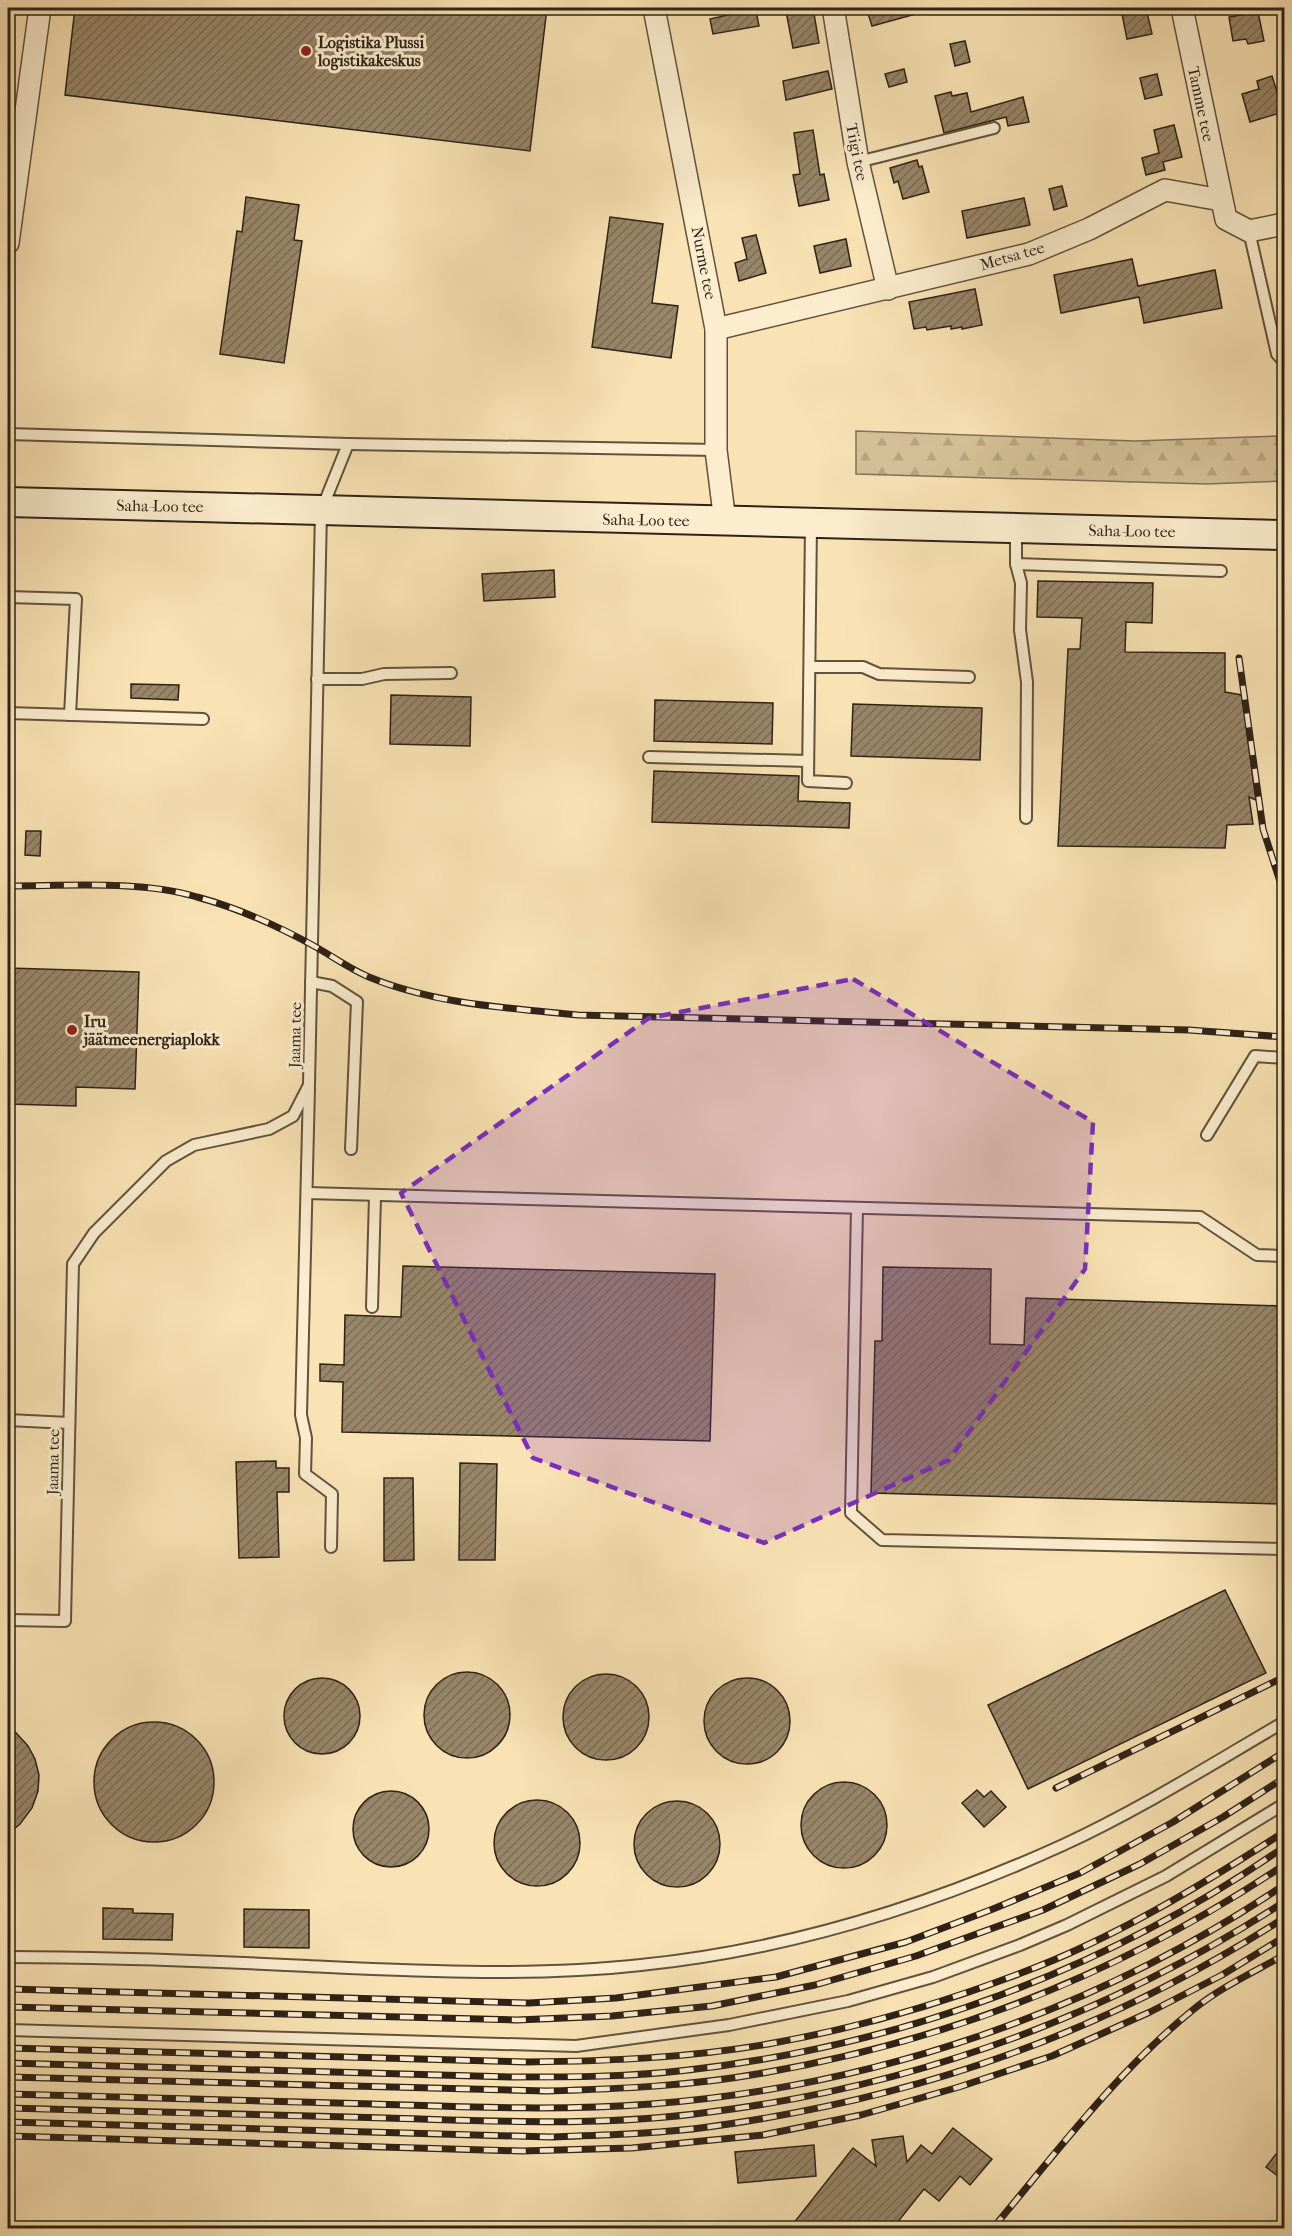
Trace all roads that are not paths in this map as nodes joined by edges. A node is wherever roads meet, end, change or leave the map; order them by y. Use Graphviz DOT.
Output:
graph roads {
  1 [pos="40,8"];
  2 [pos="654,8"];
  3 [pos="1182,8"];
  4 [pos="834,12"];
  5 [pos="994,128"];
  6 [pos="858,162"];
  7 [pos="1221,200"];
  8 [pos="1284,224"];
  9 [pos="1250,231"];
  10 [pos="8,243"];
  11 [pos="888,289"];
  12 [pos="716,328"];
  13 [pos="1284,362"];
  14 [pos="8,434"];
  15 [pos="348,444"];
  16 [pos="716,450"];
  17 [pos="8,502"];
  18 [pos="321,512"];
  19 [pos="725,522"];
  20 [pos="811,524"];
  21 [pos="1017,528"];
  22 [pos="1284,535"];
  23 [pos="1016,564"];
  24 [pos="1221,571"];
  25 [pos="8,597"];
  26 [pos="810,667"];
  27 [pos="452,673"];
  28 [pos="969,676"];
  29 [pos="317,679"];
  30 [pos="8,713"];
  31 [pos="70,715"];
  32 [pos="203,719"];
  33 [pos="649,757"];
  34 [pos="808,761"];
  35 [pos="846,783"];
  36 [pos="1026,818"];
  37 [pos="311,982"];
  38 [pos="1284,1058"];
  39 [pos="309,1084"];
  40 [pos="1207,1135"];
  41 [pos="351,1149"];
  42 [pos="307,1193"];
  43 [pos="375,1196"];
  44 [pos="857,1208"];
  45 [pos="1284,1256"];
  46 [pos="372,1307"];
  47 [pos="8,1420"];
  48 [pos="69,1423"];
  49 [pos="331,1547"];
  50 [pos="1284,1549"];
  51 [pos="8,1620"];
  52 [pos="1284,1722"];
  53 [pos="1284,1804"];
  54 [pos="8,1957"];
  55 [pos="8,2030"];
  1 -- 10 [label="street"];
  2 -- 12 [label="street, Nurme tee"];
  3 -- 7 [label="street, Tamme tee"];
  4 -- 6 [label="street, Tiigi tee"];
  5 -- 6 [label="lane"];
  6 -- 11 [label="street, Tiigi tee"];
  7 -- 9 [label="street"];
  7 -- 11 [label="street, Metsa tee"];
  8 -- 9 [label="street"];
  9 -- 13 [label="lane"];
  11 -- 12 [label="street, Metsa tee"];
  12 -- 16 [label="street, Nurme tee"];
  14 -- 15 [label="lane"];
  15 -- 16 [label="lane"];
  15 -- 18 [label="lane"];
  16 -- 19 [label="street, Nurme tee"];
  17 -- 18 [label="main road, Saha-Loo tee"];
  18 -- 19 [label="main road, Saha-Loo tee"];
  18 -- 29 [label="lane, Jaama tee"];
  19 -- 20 [label="main road, Saha-Loo tee"];
  20 -- 21 [label="main road, Saha-Loo tee"];
  20 -- 26 [label="lane"];
  21 -- 22 [label="main road, Saha-Loo tee"];
  21 -- 23 [label="lane"];
  23 -- 24 [label="lane"];
  23 -- 36 [label="lane"];
  25 -- 31 [label="lane"];
  26 -- 28 [label="lane"];
  26 -- 34 [label="lane"];
  27 -- 29 [label="lane"];
  29 -- 37 [label="lane, Jaama tee"];
  30 -- 31 [label="lane"];
  31 -- 32 [label="lane"];
  33 -- 34 [label="lane"];
  34 -- 35 [label="lane"];
  37 -- 39 [label="lane, Jaama tee"];
  37 -- 41 [label="lane"];
  38 -- 40 [label="lane"];
  39 -- 42 [label="lane"];
  39 -- 48 [label="lane, Jaama tee"];
  42 -- 43 [label="lane"];
  42 -- 49 [label="lane"];
  43 -- 44 [label="lane"];
  43 -- 46 [label="lane"];
  44 -- 45 [label="lane"];
  44 -- 50 [label="lane"];
  47 -- 48 [label="lane"];
  48 -- 51 [label="lane, Jaama tee"];
  52 -- 54 [label="lane"];
  53 -- 55 [label="lane"];
}
